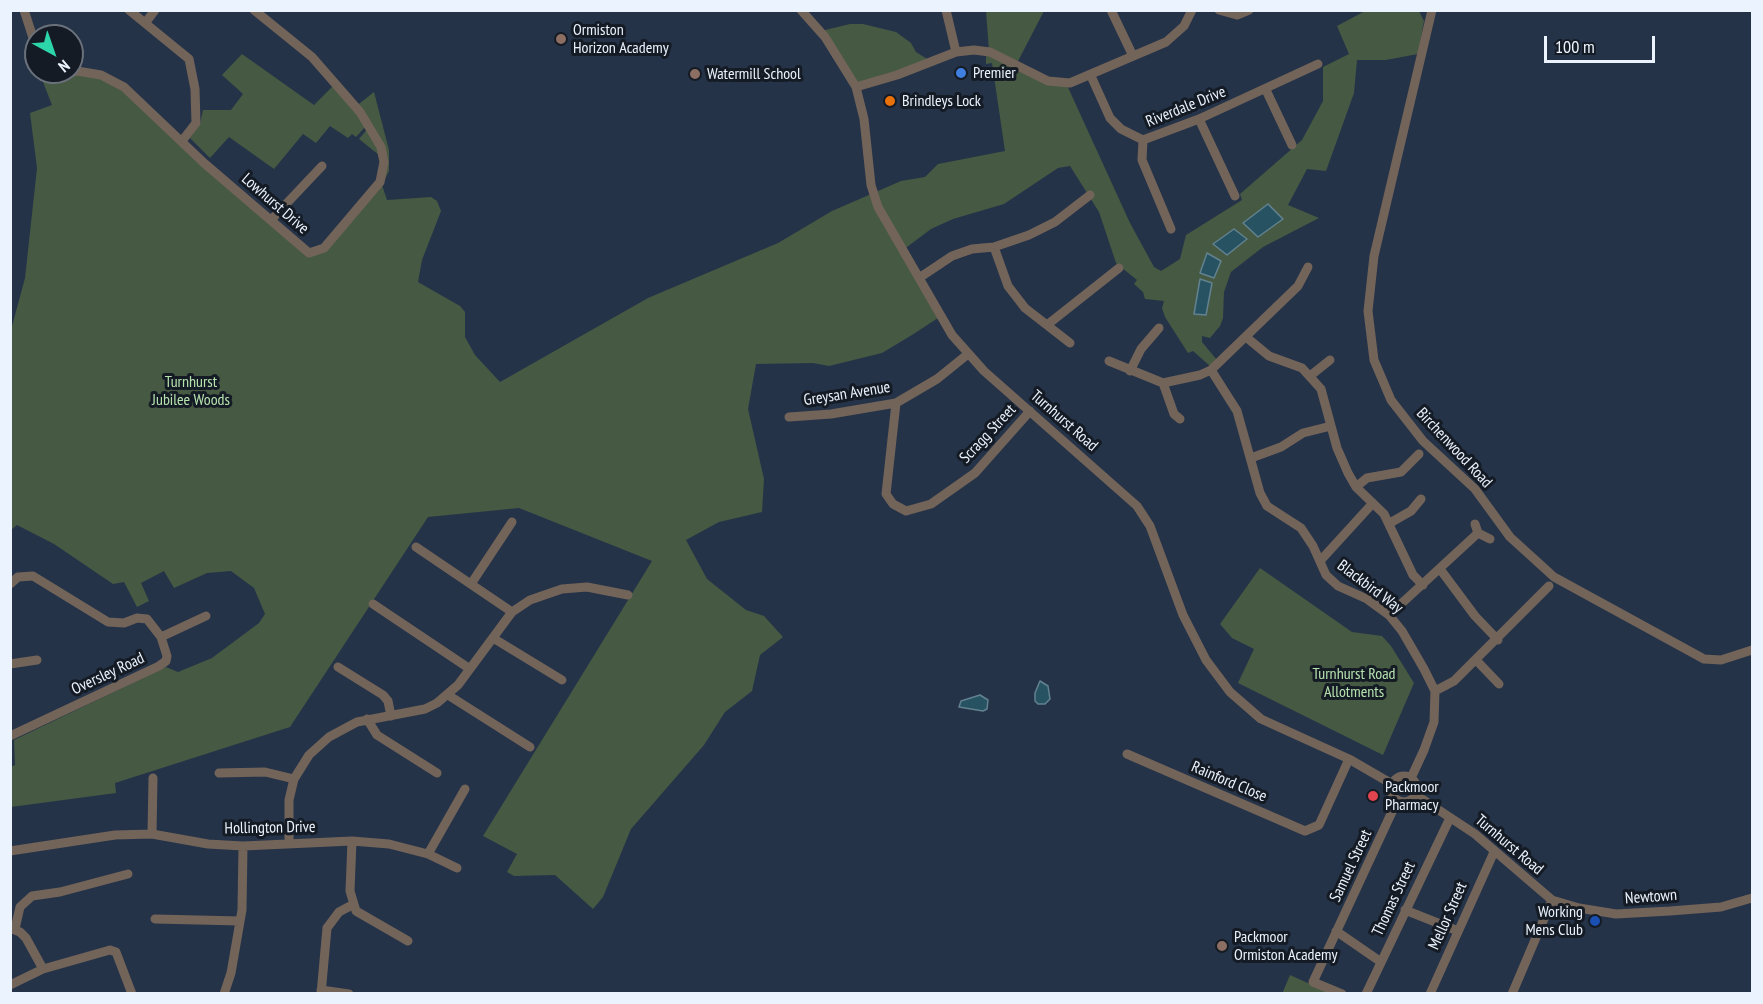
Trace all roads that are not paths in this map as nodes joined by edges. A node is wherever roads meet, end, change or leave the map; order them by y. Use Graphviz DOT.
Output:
graph roads {
  1 [pos="129,10"];
  2 [pos="156,10"];
  3 [pos="254,10"];
  4 [pos="801,10"];
  5 [pos="946,10"];
  6 [pos="1111,10"];
  7 [pos="1192,10"];
  8 [pos="1219,10"];
  9 [pos="1249,10"];
  10 [pos="1432,10"];
  11 [pos="146,22"];
  12 [pos="957,52"];
  13 [pos="1132,56"];
  14 [pos="1318,64"];
  15 [pos="84,72"];
  16 [pos="1091,76"];
  17 [pos="856,87"];
  18 [pos="1266,90"];
  19 [pos="1199,119"];
  20 [pos="1143,140"];
  21 [pos="182,141"];
  22 [pos="1292,145"];
  23 [pos="322,166"];
  24 [pos="1090,195"];
  25 [pos="1235,196"];
  26 [pos="271,220"];
  27 [pos="1171,229"];
  28 [pos="994,247"];
  29 [pos="1119,267"];
  30 [pos="1308,267"];
  31 [pos="920,278"];
  32 [pos="1047,325"];
  33 [pos="1160,328"];
  34 [pos="1246,337"];
  35 [pos="1070,343"];
  36 [pos="968,354"];
  37 [pos="1331,358"];
  38 [pos="1109,361"];
  39 [pos="1211,370"];
  40 [pos="1130,371"];
  41 [pos="1310,376"];
  42 [pos="1163,383"];
  43 [pos="896,403"];
  44 [pos="1030,411"];
  45 [pos="789,417"];
  46 [pos="1174,418"];
  47 [pos="1331,426"];
  48 [pos="1419,454"];
  49 [pos="1251,458"];
  50 [pos="1356,487"];
  51 [pos="1421,500"];
  52 [pos="1373,503"];
  53 [pos="512,522"];
  54 [pos="1390,523"];
  55 [pos="1490,539"];
  56 [pos="416,547"];
  57 [pos="1320,561"];
  58 [pos="1440,569"];
  59 [pos="10,584"];
  60 [pos="471,584"];
  61 [pos="1534,584"];
  62 [pos="1423,585"];
  63 [pos="628,595"];
  64 [pos="373,604"];
  65 [pos="513,612"];
  66 [pos="1389,615"];
  67 [pos="206,616"];
  68 [pos="160,637"];
  69 [pos="493,638"];
  70 [pos="1498,640"];
  71 [pos="1752,650"];
  72 [pos="37,660"];
  73 [pos="1476,660"];
  74 [pos="10,664"];
  75 [pos="338,667"];
  76 [pos="470,669"];
  77 [pos="559,674"];
  78 [pos="1498,684"];
  79 [pos="1434,691"];
  80 [pos="448,695"];
  81 [pos="391,716"];
  82 [pos="367,719"];
  83 [pos="10,736"];
  84 [pos="530,747"];
  85 [pos="1127,754"];
  86 [pos="1349,759"];
  87 [pos="219,773"];
  88 [pos="437,773"];
  89 [pos="153,778"];
  90 [pos="1411,778"];
  91 [pos="294,779"];
  92 [pos="1392,784"];
  93 [pos="465,789"];
  94 [pos="1416,795"];
  95 [pos="1397,801"];
  96 [pos="1450,818"];
  97 [pos="152,834"];
  98 [pos="352,842"];
  99 [pos="289,843"];
  100 [pos="243,846"];
  101 [pos="10,851"];
  102 [pos="1494,852"];
  103 [pos="428,854"];
  104 [pos="457,868"];
  105 [pos="128,874"];
  106 [pos="1752,898"];
  107 [pos="1552,900"];
  108 [pos="354,904"];
  109 [pos="1405,910"];
  110 [pos="160,916"];
  111 [pos="240,921"];
  112 [pos="13,928"];
  113 [pos="1336,931"];
  114 [pos="1458,931"];
  115 [pos="406,936"];
  116 [pos="1381,962"];
  117 [pos="43,969"];
  118 [pos="10,985"];
  119 [pos="321,992"];
  120 [pos="354,992"];
  121 [pos="132,993"];
  122 [pos="224,993"];
  123 [pos="1342,993"];
  124 [pos="1366,993"];
  125 [pos="1430,993"];
  126 [pos="1512,993"];
  1 -- 11 [label="street"];
  2 -- 11 [label="street"];
  3 -- 26 [label="street, Lowhurst Drive"];
  4 -- 17 [label="street, Turnhurst Road"];
  5 -- 12 [label="street"];
  6 -- 13 [label="street"];
  7 -- 13 [label="street"];
  8 -- 9 [label="street"];
  10 -- 71 [label="street, Birchenwood Road"];
  11 -- 21 [label="street"];
  12 -- 16 [label="street"];
  12 -- 17 [label="street"];
  13 -- 16 [label="street"];
  14 -- 18 [label="street, Riverdale Drive"];
  15 -- 21 [label="street, Lowhurst Drive"];
  16 -- 20 [label="street, Riverdale Drive"];
  17 -- 31 [label="street, Turnhurst Road"];
  18 -- 19 [label="street, Riverdale Drive"];
  18 -- 22 [label="street"];
  19 -- 20 [label="street, Riverdale Drive"];
  19 -- 25 [label="street"];
  20 -- 27 [label="street"];
  21 -- 26 [label="street, Lowhurst Drive"];
  23 -- 26 [label="street"];
  24 -- 28 [label="street"];
  28 -- 31 [label="street"];
  28 -- 32 [label="street"];
  29 -- 32 [label="street"];
  30 -- 34 [label="street"];
  31 -- 36 [label="street, Turnhurst Road"];
  32 -- 35 [label="street"];
  33 -- 40 [label="street"];
  34 -- 39 [label="street"];
  34 -- 41 [label="street"];
  36 -- 43 [label="street, Greysan Avenue"];
  36 -- 44 [label="street, Turnhurst Road"];
  37 -- 41 [label="street"];
  38 -- 40 [label="street"];
  39 -- 42 [label="street"];
  39 -- 49 [label="street, Blackbird Way"];
  40 -- 42 [label="street"];
  41 -- 47 [label="street"];
  42 -- 46 [label="street"];
  43 -- 44 [label="street, Scragg Street"];
  43 -- 45 [label="street, Greysan Avenue"];
  44 -- 86 [label="street, Turnhurst Road"];
  47 -- 49 [label="street"];
  47 -- 50 [label="street"];
  48 -- 50 [label="street"];
  49 -- 57 [label="street, Blackbird Way"];
  50 -- 52 [label="street"];
  51 -- 54 [label="street"];
  52 -- 54 [label="street"];
  52 -- 57 [label="street"];
  53 -- 60 [label="street"];
  54 -- 62 [label="street"];
  55 -- 58 [label="street"];
  56 -- 60 [label="street"];
  57 -- 66 [label="street, Blackbird Way"];
  58 -- 62 [label="street"];
  58 -- 70 [label="street"];
  59 -- 68 [label="street, Oversley Road"];
  60 -- 65 [label="street"];
  61 -- 70 [label="street"];
  62 -- 66 [label="street"];
  63 -- 65 [label="street"];
  64 -- 76 [label="street"];
  65 -- 69 [label="street"];
  66 -- 79 [label="street, Blackbird Way"];
  67 -- 68 [label="street"];
  68 -- 83 [label="street, Oversley Road"];
  69 -- 76 [label="street"];
  69 -- 77 [label="street"];
  70 -- 73 [label="street"];
  72 -- 74 [label="street"];
  73 -- 78 [label="street"];
  73 -- 79 [label="street"];
  75 -- 81 [label="street"];
  76 -- 80 [label="street"];
  79 -- 90 [label="street, Blackbird Way"];
  80 -- 81 [label="street"];
  80 -- 84 [label="street"];
  81 -- 82 [label="street"];
  82 -- 88 [label="street"];
  82 -- 91 [label="street"];
  85 -- 86 [label="street, Rainford Close"];
  86 -- 92 [label="street, Turnhurst Road"];
  87 -- 91 [label="street"];
  89 -- 97 [label="street"];
  90 -- 92 [label="street"];
  90 -- 94 [label="street"];
  91 -- 99 [label="street"];
  92 -- 95 [label="street"];
  93 -- 103 [label="street"];
  94 -- 95 [label="street"];
  94 -- 96 [label="street, Turnhurst Road"];
  95 -- 113 [label="street, Samuel Street"];
  96 -- 102 [label="street, Turnhurst Road"];
  96 -- 109 [label="street, Thomas Street"];
  97 -- 100 [label="street, Hollington Drive"];
  97 -- 101 [label="street, Hollington Drive"];
  98 -- 99 [label="street, Hollington Drive"];
  98 -- 103 [label="street, Hollington Drive"];
  98 -- 108 [label="street"];
  99 -- 100 [label="street, Hollington Drive"];
  100 -- 111 [label="street"];
  102 -- 107 [label="street, Turnhurst Road"];
  102 -- 114 [label="street, Mellor Street"];
  103 -- 104 [label="street, Hollington Drive"];
  105 -- 112 [label="street"];
  106 -- 107 [label="street, Newtown"];
  107 -- 126 [label="street"];
  108 -- 115 [label="street"];
  108 -- 119 [label="street"];
  109 -- 114 [label="street"];
  109 -- 116 [label="street, Thomas Street"];
  110 -- 111 [label="street"];
  111 -- 122 [label="street"];
  112 -- 117 [label="street"];
  113 -- 116 [label="street"];
  113 -- 123 [label="street, Samuel Street"];
  114 -- 125 [label="street, Mellor Street"];
  116 -- 124 [label="street, Thomas Street"];
  117 -- 118 [label="street"];
  117 -- 121 [label="street"];
  119 -- 120 [label="street"];
}
